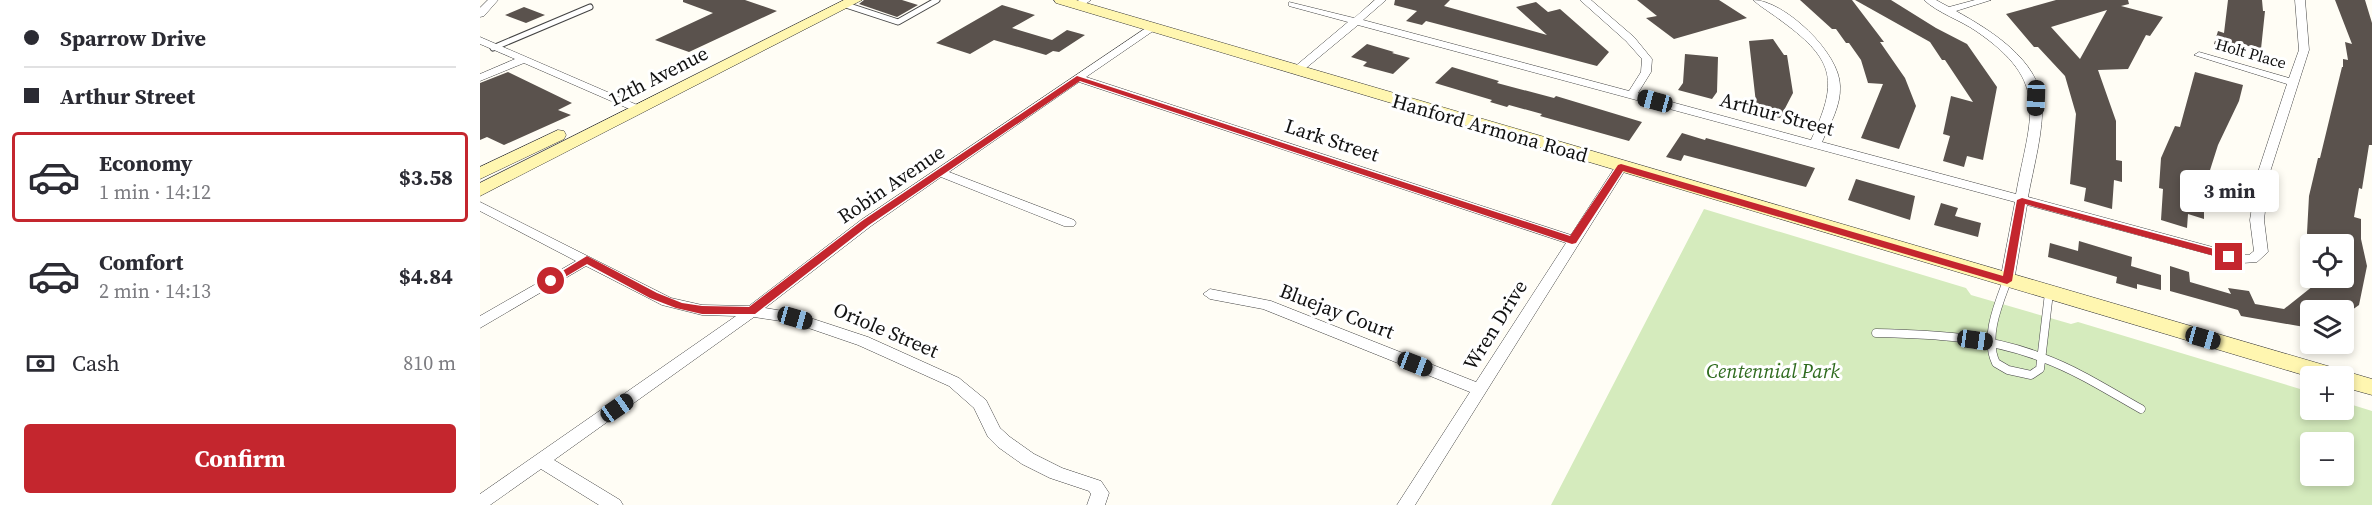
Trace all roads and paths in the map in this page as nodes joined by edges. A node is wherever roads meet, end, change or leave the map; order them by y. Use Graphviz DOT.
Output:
graph roads {
  1 [pos="493,0"];
  2 [pos="830,0"];
  3 [pos="937,0"];
  4 [pos="1381,0"];
  5 [pos="1585,0"];
  6 [pos="1758,0"];
  7 [pos="1929,0"];
  8 [pos="1986,0"];
  9 [pos="2300,0"];
  10 [pos="850,2"];
  11 [pos="1075,2"];
  12 [pos="1292,4"];
  13 [pos="590,7"];
  14 [pos="1948,10"];
  15 [pos="480,14"];
  16 [pos="1355,22"];
  17 [pos="1152,27"];
  18 [pos="480,40"];
  19 [pos="493,48"];
  20 [pos="2199,55"];
  21 [pos="522,60"];
  22 [pos="1296,71"];
  23 [pos="480,78"];
  24 [pos="1079,78"];
  25 [pos="2294,83"];
  26 [pos="1632,95"];
  27 [pos="631,106"];
  28 [pos="1815,144"];
  29 [pos="1621,167"];
  30 [pos="942,173"];
  31 [pos="480,174"];
  32 [pos="480,190"];
  33 [pos="2022,200"];
  34 [pos="480,206"];
  35 [pos="1069,223"];
  36 [pos="1572,240"];
  37 [pos="587,260"];
  38 [pos="2007,281"];
  39 [pos="2049,293"];
  40 [pos="1210,294"];
  41 [pos="751,311"];
  42 [pos="480,323"];
  43 [pos="1876,333"];
  44 [pos="1992,342"];
  45 [pos="2043,358"];
  46 [pos="2301,366"];
  47 [pos="2354,382"];
  48 [pos="2372,387"];
  49 [pos="1479,389"];
  50 [pos="2141,409"];
  51 [pos="541,461"];
  52 [pos="480,503"];
  53 [pos="614,505"];
  54 [pos="1096,505"];
  55 [pos="1406,505"];
  1 -- 15 [label="street"];
  2 -- 27 [label="main road, 12th Avenue"];
  3 -- 10 [label="lane"];
  4 -- 16 [label="street"];
  5 -- 26 [label="street"];
  6 -- 28 [label="street"];
  7 -- 14 [label="street"];
  8 -- 14 [label="street"];
  9 -- 25 [label="street"];
  10 -- 27 [label="main road, 12th Avenue"];
  11 -- 17 [label="main road, Hanford Armona Road"];
  12 -- 16 [label="street, Arthur Street"];
  13 -- 19 [label="lane"];
  14 -- 33 [label="street"];
  16 -- 22 [label="street"];
  16 -- 26 [label="street, Arthur Street"];
  17 -- 22 [label="main road, Hanford Armona Road"];
  17 -- 24 [label="street, Robin Avenue"];
  18 -- 19 [label="street"];
  19 -- 21 [label="street"];
  20 -- 25 [label="street, Holt Place"];
  21 -- 23 [label="street"];
  21 -- 27 [label="street"];
  22 -- 29 [label="main road, Hanford Armona Road"];
  24 -- 30 [label="street, Robin Avenue"];
  24 -- 36 [label="street, Lark Street"];
  25 -- 33 [label="street, Arthur Street"];
  26 -- 28 [label="street, Arthur Street"];
  27 -- 31 [label="main road, 12th Avenue"];
  27 -- 32 [label="main road, 12th Avenue"];
  28 -- 33 [label="street, Arthur Street"];
  29 -- 36 [label="street, Wren Drive"];
  29 -- 38 [label="main road, Hanford Armona Road"];
  30 -- 35 [label="street"];
  30 -- 41 [label="street, Robin Avenue"];
  33 -- 38 [label="street"];
  34 -- 37 [label="street, Oriole Street"];
  36 -- 49 [label="street, Wren Drive"];
  37 -- 41 [label="street, Oriole Street"];
  37 -- 42 [label="street"];
  38 -- 39 [label="main road, Hanford Armona Road"];
  38 -- 44 [label="lane"];
  39 -- 45 [label="lane"];
  39 -- 46 [label="main road, Hanford Armona Road"];
  40 -- 49 [label="street, Bluejay Court"];
  41 -- 51 [label="street, Robin Avenue"];
  41 -- 54 [label="street, Oriole Street"];
  43 -- 44 [label="lane"];
  44 -- 45 [label="lane"];
  44 -- 45 [label="lane"];
  45 -- 50 [label="lane"];
  47 -- 48 [label="main road"];
  49 -- 55 [label="street, Wren Drive"];
  51 -- 52 [label="street, Robin Avenue"];
  51 -- 53 [label="street"];
}
